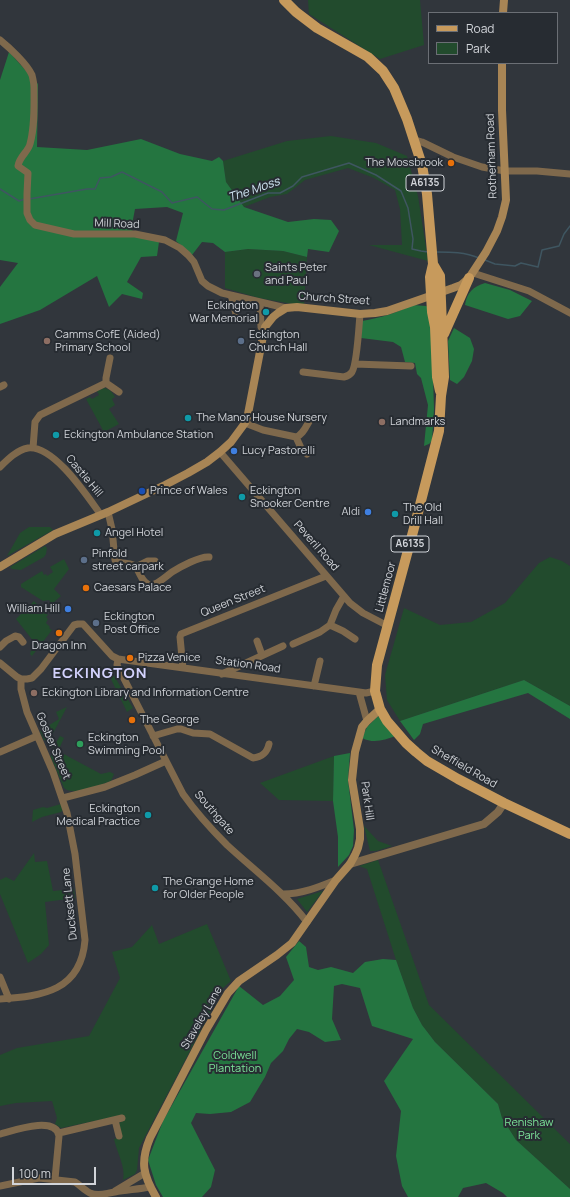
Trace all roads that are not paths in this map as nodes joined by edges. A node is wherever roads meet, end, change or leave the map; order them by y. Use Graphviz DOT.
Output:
graph roads {
  1 [pos="284,0"];
  2 [pos="504,0"];
  3 [pos="503,12"];
  4 [pos="0,40"];
  5 [pos="502,64"];
  6 [pos="415,140"];
  7 [pos="505,171"];
  8 [pos="570,174"];
  9 [pos="471,275"];
  10 [pos="436,294"];
  11 [pos="231,295"];
  12 [pos="260,302"];
  13 [pos="286,308"];
  14 [pos="570,313"];
  15 [pos="236,314"];
  16 [pos="360,314"];
  17 [pos="264,332"];
  18 [pos="443,336"];
  19 [pos="110,358"];
  20 [pos="355,364"];
  21 [pos="303,372"];
  22 [pos="405,374"];
  23 [pos="106,383"];
  24 [pos="119,392"];
  25 [pos="441,396"];
  26 [pos="310,420"];
  27 [pos="246,423"];
  28 [pos="296,437"];
  29 [pos="33,448"];
  30 [pos="220,452"];
  31 [pos="307,454"];
  32 [pos="2,462"];
  33 [pos="104,514"];
  34 [pos="209,557"];
  35 [pos="155,562"];
  36 [pos="0,567"];
  37 [pos="136,567"];
  38 [pos="326,576"];
  39 [pos="344,596"];
  40 [pos="330,625"];
  41 [pos="388,626"];
  42 [pos="355,639"];
  43 [pos="257,641"];
  44 [pos="23,642"];
  45 [pos="283,646"];
  46 [pos="0,647"];
  47 [pos="301,649"];
  48 [pos="262,655"];
  49 [pos="118,659"];
  50 [pos="320,661"];
  51 [pos="0,663"];
  52 [pos="183,668"];
  53 [pos="222,674"];
  54 [pos="21,679"];
  55 [pos="314,686"];
  56 [pos="375,691"];
  57 [pos="358,692"];
  58 [pos="380,709"];
  59 [pos="367,721"];
  60 [pos="37,736"];
  61 [pos="154,736"];
  62 [pos="269,744"];
  63 [pos="0,752"];
  64 [pos="166,761"];
  65 [pos="63,798"];
  66 [pos="504,803"];
  67 [pos="570,834"];
  68 [pos="350,864"];
  69 [pos="336,880"];
  70 [pos="283,894"];
  71 [pos="307,922"];
  72 [pos="0,977"];
  73 [pos="9,998"];
  74 [pos="0,999"];
  75 [pos="59,1133"];
  76 [pos="0,1134"];
  77 [pos="119,1136"];
  78 [pos="145,1174"];
  79 [pos="55,1179"];
  80 [pos="0,1186"];
  81 [pos="150,1187"];
  82 [pos="113,1192"];
  83 [pos="156,1197"];
  1 -- 6 [label="main road, A6135"];
  2 -- 3 [label="main road"];
  4 -- 11 [label="street, Mill Road"];
  5 -- 7 [label="main road, Rotherham Road"];
  6 -- 7 [label="street"];
  6 -- 10 [label="main road, A6135"];
  7 -- 8 [label="street"];
  7 -- 9 [label="main road, Rotherham Road"];
  9 -- 10 [label="main road, Rotherham Road"];
  9 -- 14 [label="street"];
  9 -- 18 [label="main road"];
  10 -- 16 [label="main road, Church Street"];
  10 -- 18 [label="main road, Littlemoor / A6135"];
  10 -- 25 [label="main road, Littlemoor / A6135"];
  11 -- 12 [label="street, Mill Road"];
  11 -- 15 [label="street"];
  12 -- 13 [label="street, Mill Road"];
  12 -- 17 [label="street"];
  13 -- 16 [label="main road, Church Street"];
  13 -- 17 [label="main road, Church Street"];
  16 -- 20 [label="street"];
  17 -- 27 [label="main road, Church Street"];
  18 -- 25 [label="main road, Littlemoor / A6135"];
  19 -- 23 [label="street"];
  20 -- 21 [label="street"];
  20 -- 22 [label="street"];
  23 -- 24 [label="street"];
  23 -- 29 [label="street"];
  25 -- 41 [label="main road, Littlemoor / A6135"];
  26 -- 28 [label="street"];
  27 -- 28 [label="street"];
  27 -- 30 [label="main road, Church Street"];
  28 -- 31 [label="street"];
  29 -- 32 [label="street"];
  29 -- 33 [label="street, Castle Hill"];
  30 -- 33 [label="main road, Church Street"];
  30 -- 38 [label="street, Peveril Road"];
  33 -- 36 [label="main road, Church Street"];
  33 -- 37 [label="street"];
  34 -- 37 [label="street"];
  35 -- 37 [label="street"];
  38 -- 39 [label="street, Peveril Road"];
  38 -- 52 [label="street, Queen Street"];
  39 -- 40 [label="street"];
  39 -- 41 [label="street, Peveril Road"];
  40 -- 42 [label="street"];
  40 -- 47 [label="street"];
  41 -- 56 [label="main road, Littlemoor / A6135"];
  43 -- 48 [label="street"];
  44 -- 46 [label="street"];
  45 -- 48 [label="street"];
  48 -- 53 [label="street"];
  49 -- 52 [label="street, Station Road"];
  49 -- 54 [label="street"];
  49 -- 61 [label="street, Southgate"];
  50 -- 55 [label="street"];
  51 -- 54 [label="street"];
  52 -- 53 [label="street, Station Road"];
  53 -- 55 [label="street, Station Road"];
  54 -- 60 [label="street, Gosber Street"];
  55 -- 57 [label="street, Station Road"];
  56 -- 57 [label="street, Station Road"];
  56 -- 58 [label="main road, Sheffield Road / A6135"];
  57 -- 59 [label="street"];
  58 -- 59 [label="main road, Park Hill"];
  58 -- 66 [label="main road, Sheffield Road / A6135"];
  59 -- 68 [label="main road, Park Hill"];
  60 -- 63 [label="street"];
  60 -- 65 [label="street, Gosber Street"];
  61 -- 62 [label="street"];
  61 -- 64 [label="street, Southgate"];
  64 -- 65 [label="street"];
  64 -- 70 [label="street, Southgate"];
  65 -- 73 [label="street, Ducksett Lane"];
  66 -- 67 [label="main road, A6135"];
  66 -- 68 [label="street"];
  68 -- 69 [label="main road, Park Hill"];
  69 -- 70 [label="street"];
  69 -- 71 [label="main road, Staveley Lane"];
  70 -- 71 [label="street, Southgate"];
  71 -- 78 [label="main road, Staveley Lane"];
  72 -- 73 [label="street"];
  73 -- 74 [label="street, Ducksett Lane"];
  75 -- 76 [label="street"];
  75 -- 77 [label="street"];
  75 -- 79 [label="street"];
  78 -- 81 [label="main road, Staveley Lane"];
  78 -- 82 [label="street"];
  79 -- 80 [label="street"];
  79 -- 82 [label="street"];
  81 -- 82 [label="street"];
  81 -- 83 [label="main road, Staveley Lane"];
}
